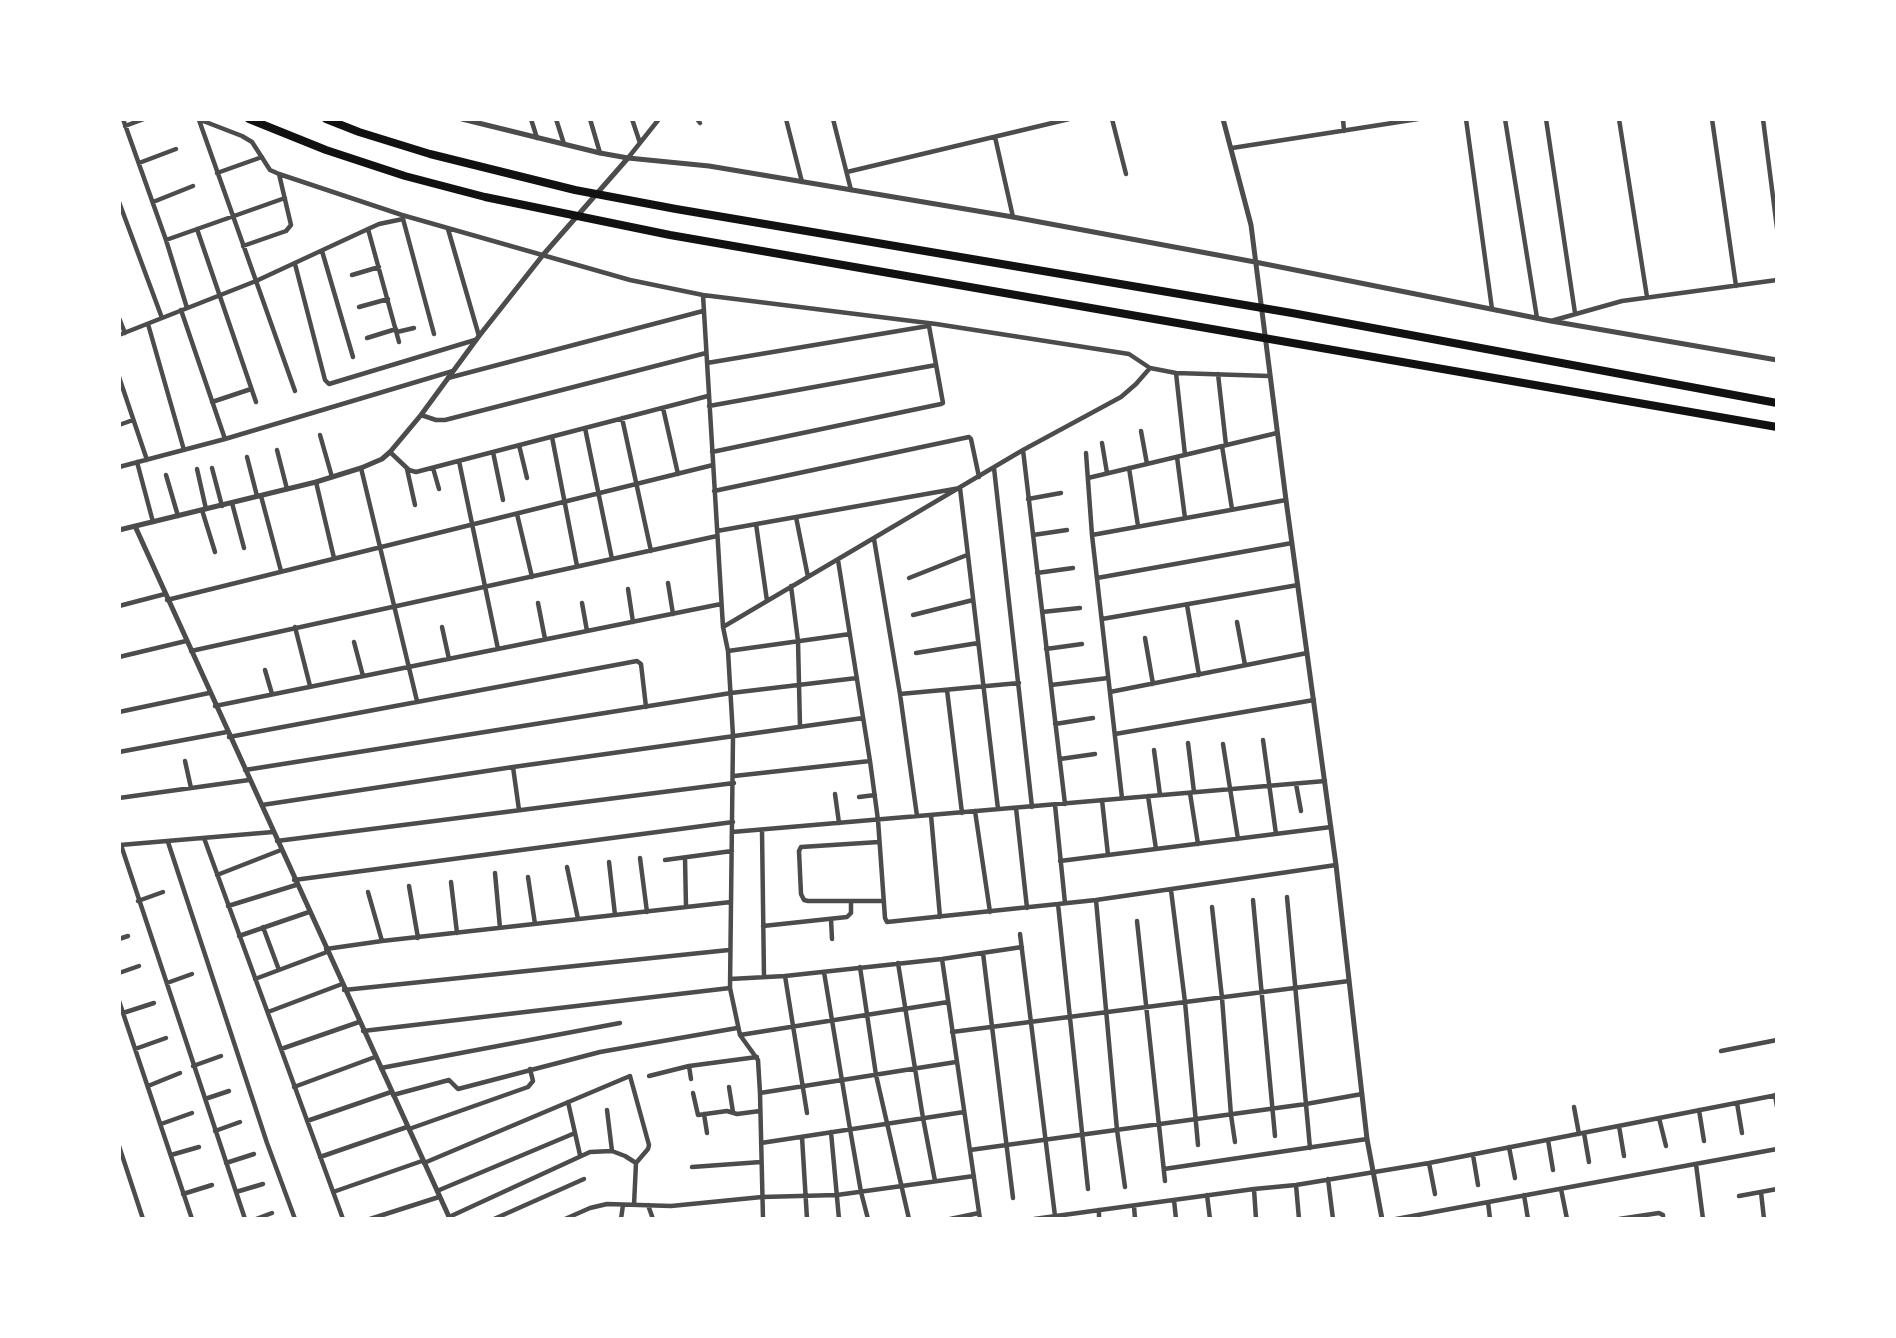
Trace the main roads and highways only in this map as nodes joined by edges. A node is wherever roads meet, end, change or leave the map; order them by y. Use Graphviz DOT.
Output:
graph roads {
  1 [pos="249,119"];
  2 [pos="326,119"];
  3 [pos="1777,403"];
  4 [pos="1777,427"];
  1 -- 4 [label="highway"];
  2 -- 3 [label="highway"];
}
